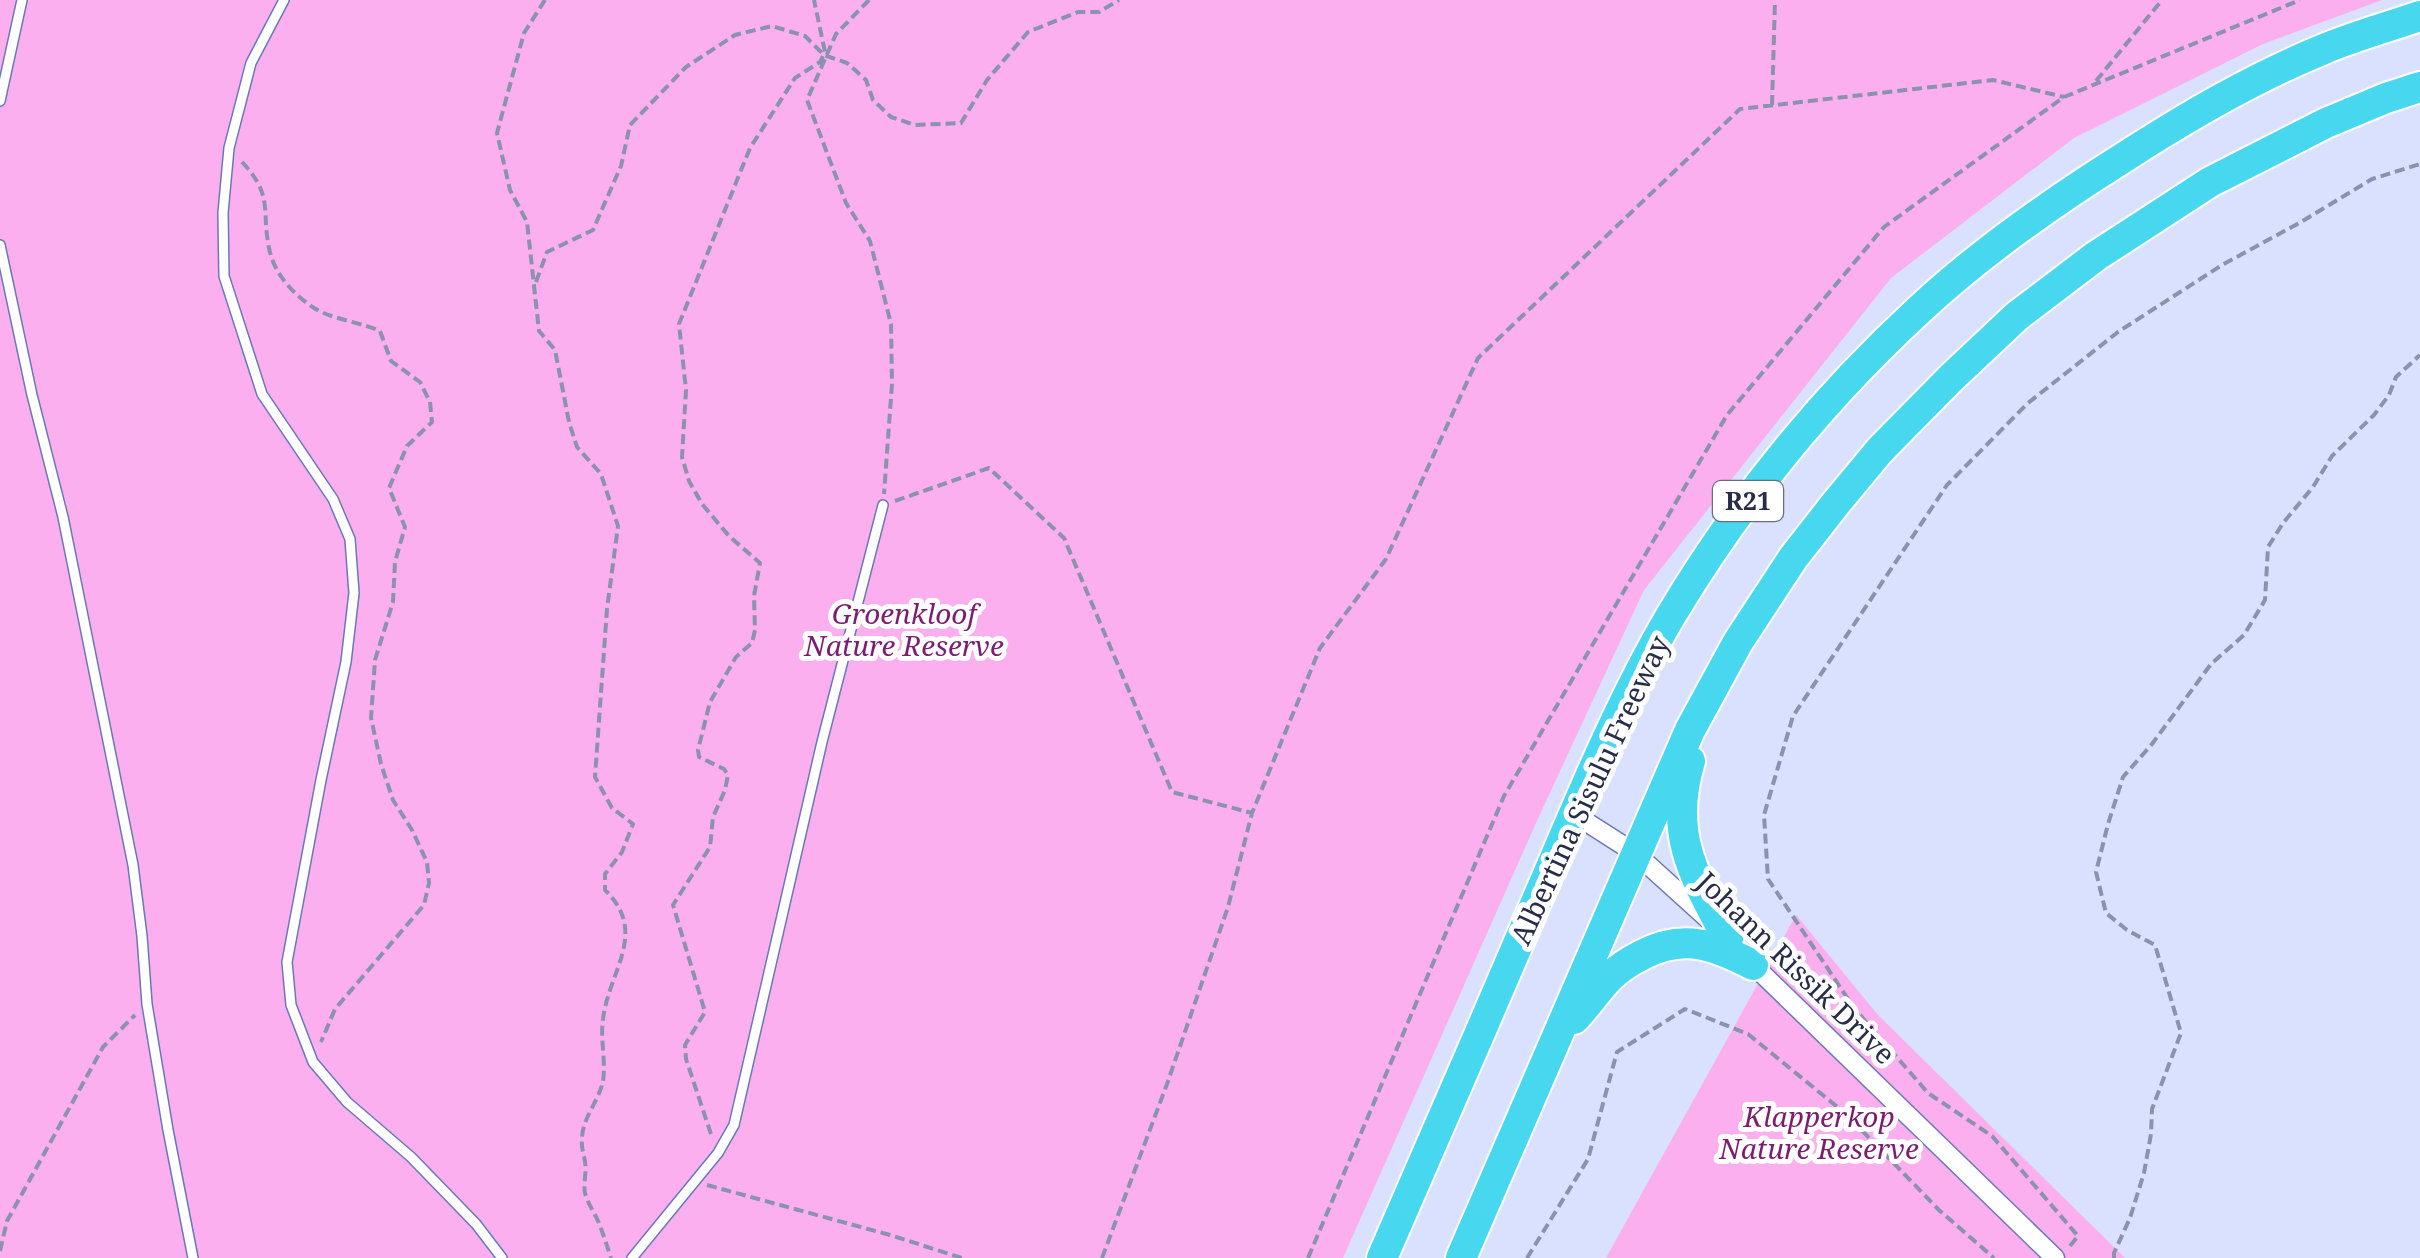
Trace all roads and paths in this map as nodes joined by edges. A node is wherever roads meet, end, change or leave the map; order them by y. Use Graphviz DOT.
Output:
graph roads {
  1 [pos="22,0"];
  2 [pos="284,0"];
  3 [pos="545,0"];
  4 [pos="814,0"];
  5 [pos="869,0"];
  6 [pos="1119,0"];
  7 [pos="1775,0"];
  8 [pos="2162,0"];
  9 [pos="2300,0"];
  10 [pos="2420,16"];
  11 [pos="825,56"];
  12 [pos="2092,85"];
  13 [pos="2420,87"];
  14 [pos="0,101"];
  15 [pos="1772,105"];
  16 [pos="2420,164"];
  17 [pos="0,245"];
  18 [pos="534,286"];
  19 [pos="2420,355"];
  20 [pos="883,505"];
  21 [pos="1738,642"];
  22 [pos="1252,813"];
  23 [pos="1574,814"];
  24 [pos="1635,853"];
  25 [pos="1728,939"];
  26 [pos="1753,964"];
  27 [pos="147,1004"];
  28 [pos="1554,1040"];
  29 [pos="718,1153"];
  30 [pos="694,1182"];
  31 [pos="0,1252"];
  32 [pos="2062,1253"];
  33 [pos="194,1258"];
  34 [pos="502,1258"];
  35 [pos="611,1258"];
  36 [pos="632,1258"];
  37 [pos="962,1258"];
  38 [pos="1102,1258"];
  39 [pos="1382,1258"];
  40 [pos="1461,1258"];
  41 [pos="1527,1258"];
  42 [pos="1994,1258"];
  43 [pos="2114,1258"];
  1 -- 14 [label="lane"];
  2 -- 34 [label="lane"];
  3 -- 18 [label="path"];
  4 -- 11 [label="path"];
  5 -- 11 [label="path"];
  6 -- 11 [label="path"];
  7 -- 15 [label="path"];
  8 -- 12 [label="path"];
  9 -- 12 [label="path"];
  10 -- 23 [label="highway, Albertina Sisulu Freeway / R21"];
  11 -- 18 [label="path"];
  11 -- 20 [label="path"];
  11 -- 29 [label="path"];
  12 -- 15 [label="path"];
  13 -- 21 [label="highway, R21"];
  15 -- 22 [label="path"];
  16 -- 32 [label="path"];
  17 -- 27 [label="lane"];
  18 -- 35 [label="path"];
  19 -- 43 [label="path"];
  20 -- 22 [label="path"];
  20 -- 29 [label="lane"];
  21 -- 24 [label="highway, R21"];
  21 -- 25 [label="highway"];
  22 -- 38 [label="path"];
  23 -- 24 [label="street, Johann Rissik Drive"];
  23 -- 39 [label="highway, Albertina Sisulu Freeway / R21"];
  24 -- 25 [label="street, Johann Rissik Drive"];
  24 -- 28 [label="highway, R21"];
  25 -- 26 [label="street, Johann Rissik Drive"];
  26 -- 28 [label="highway"];
  26 -- 32 [label="street, Johann Rissik Drive"];
  27 -- 31 [label="path"];
  27 -- 33 [label="lane"];
  28 -- 40 [label="highway, R21"];
  29 -- 30 [label="lane"];
  30 -- 36 [label="lane"];
  30 -- 37 [label="path"];
  41 -- 42 [label="path"];
}
